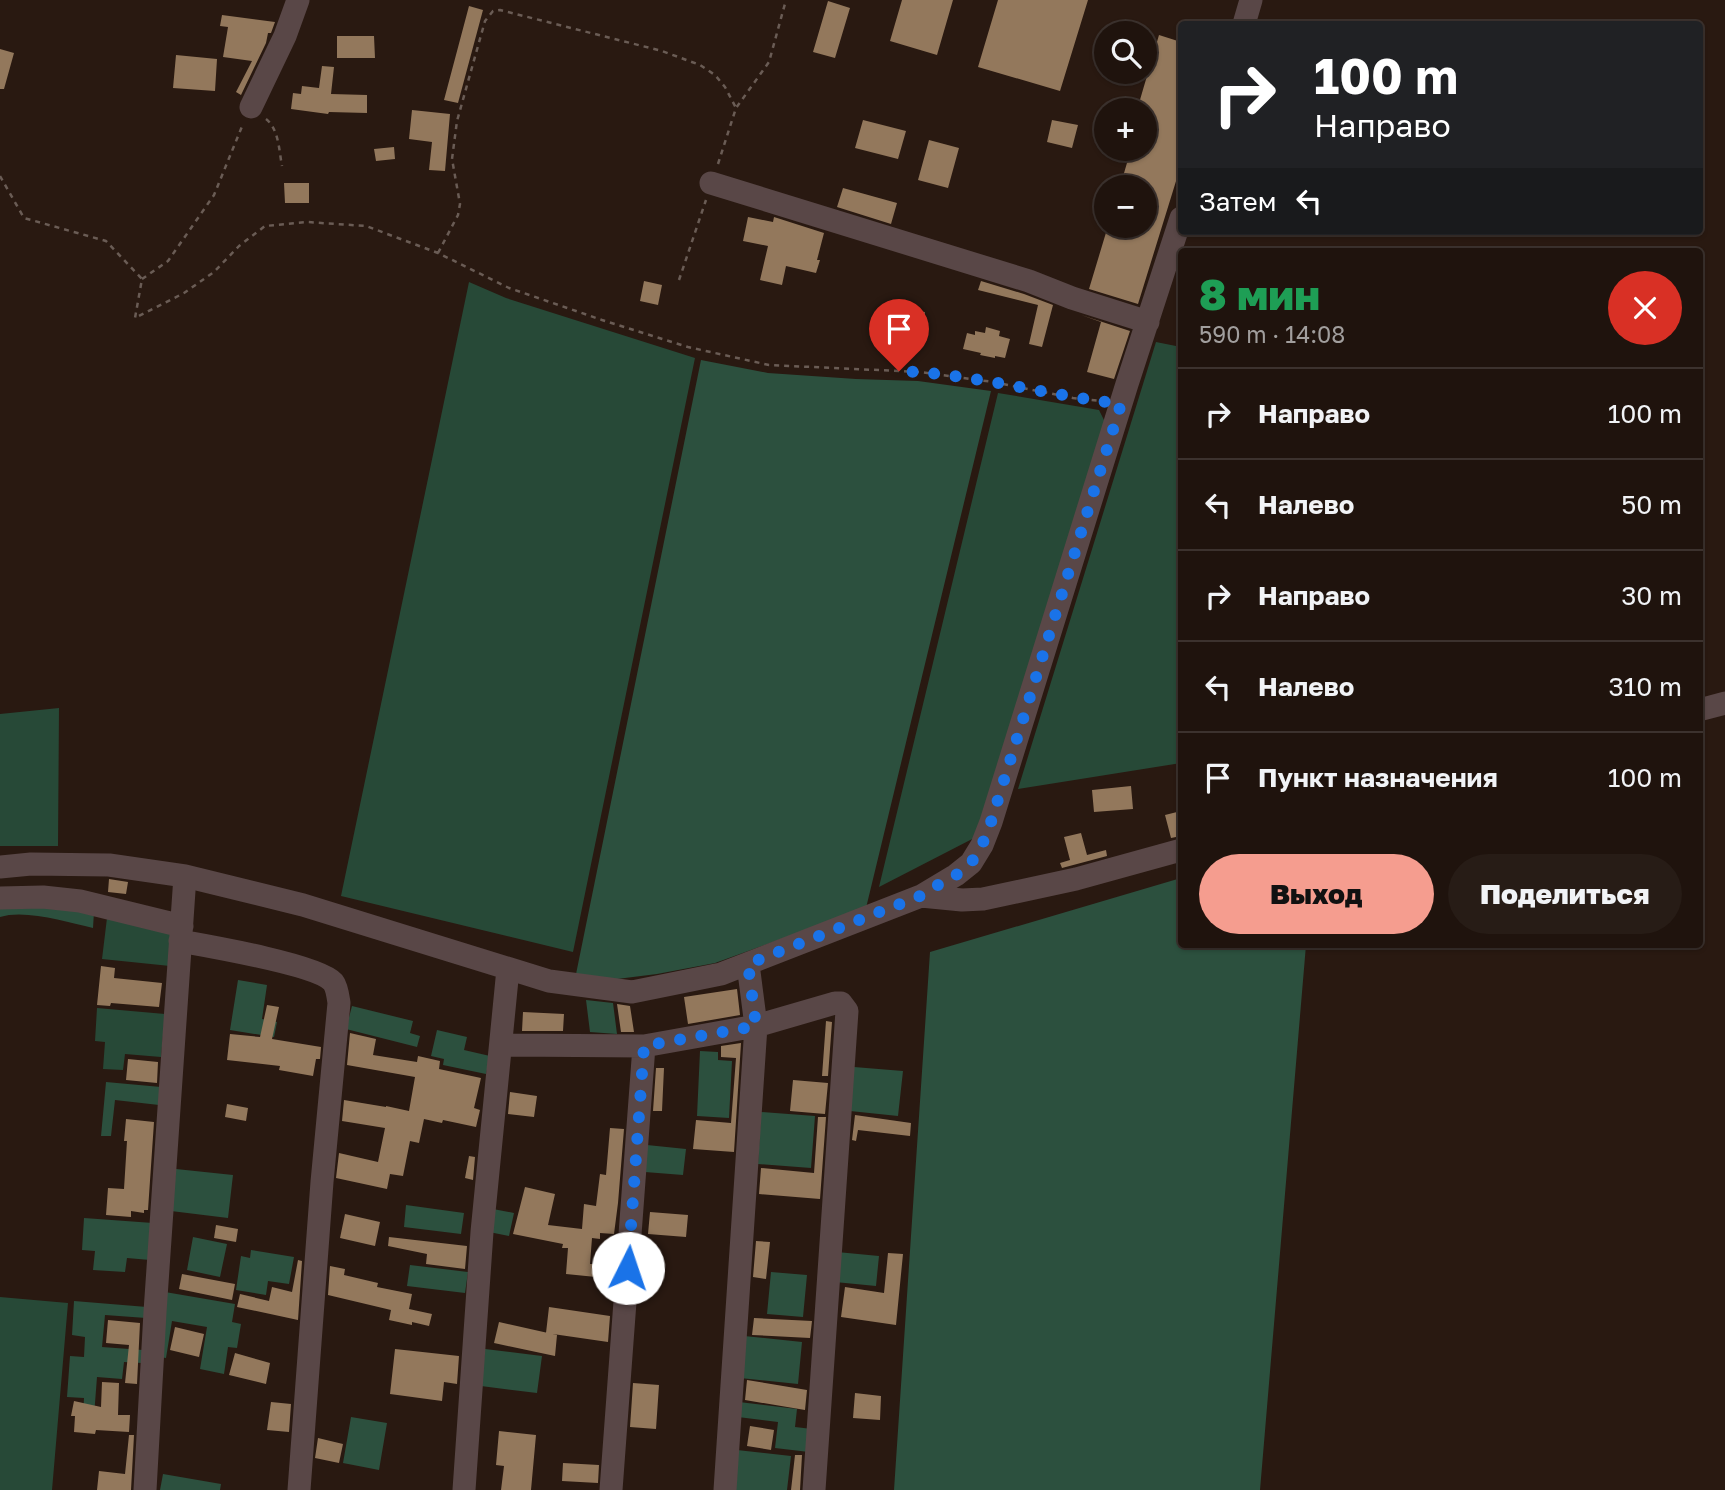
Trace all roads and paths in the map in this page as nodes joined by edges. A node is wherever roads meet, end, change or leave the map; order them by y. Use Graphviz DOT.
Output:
graph roads {
  1 [pos="298,0"];
  2 [pos="786,0"];
  3 [pos="1251,0"];
  4 [pos="1245,21"];
  5 [pos="251,107"];
  6 [pos="736,108"];
  7 [pos="282,166"];
  8 [pos="0,176"];
  9 [pos="711,184"];
  10 [pos="1178,227"];
  11 [pos="438,253"];
  12 [pos="142,279"];
  13 [pos="679,280"];
  14 [pos="1148,322"];
  15 [pos="1121,404"];
  16 [pos="1725,703"];
  17 [pos="1703,709"];
  18 [pos="1178,851"];
  19 [pos="0,867"];
  20 [pos="186,876"];
  21 [pos="920,896"];
  22 [pos="0,898"];
  23 [pos="181,933"];
  24 [pos="748,964"];
  25 [pos="508,969"];
  26 [pos="756,1026"];
  27 [pos="501,1045"];
  28 [pos="644,1046"];
  29 [pos="145,1490"];
  30 [pos="299,1490"];
  31 [pos="464,1490"];
  32 [pos="611,1490"];
  33 [pos="725,1490"];
  34 [pos="814,1490"];
  1 -- 5 [label="lane"];
  2 -- 6 [label="path"];
  3 -- 4 [label="lane"];
  5 -- 7 [label="path"];
  5 -- 12 [label="path"];
  6 -- 9 [label="path"];
  6 -- 11 [label="path"];
  8 -- 12 [label="path"];
  9 -- 13 [label="path"];
  9 -- 14 [label="lane"];
  10 -- 14 [label="lane"];
  11 -- 12 [label="path"];
  11 -- 15 [label="path"];
  14 -- 15 [label="lane"];
  15 -- 21 [label="lane"];
  16 -- 17 [label="lane"];
  18 -- 21 [label="lane"];
  19 -- 20 [label="lane"];
  20 -- 23 [label="lane"];
  20 -- 25 [label="lane"];
  21 -- 24 [label="lane"];
  22 -- 23 [label="lane"];
  23 -- 29 [label="lane"];
  23 -- 30 [label="lane"];
  24 -- 25 [label="lane"];
  24 -- 26 [label="lane"];
  25 -- 27 [label="lane"];
  26 -- 28 [label="lane"];
  26 -- 33 [label="lane"];
  26 -- 34 [label="lane"];
  27 -- 28 [label="lane"];
  27 -- 31 [label="lane"];
  28 -- 32 [label="lane"];
}
